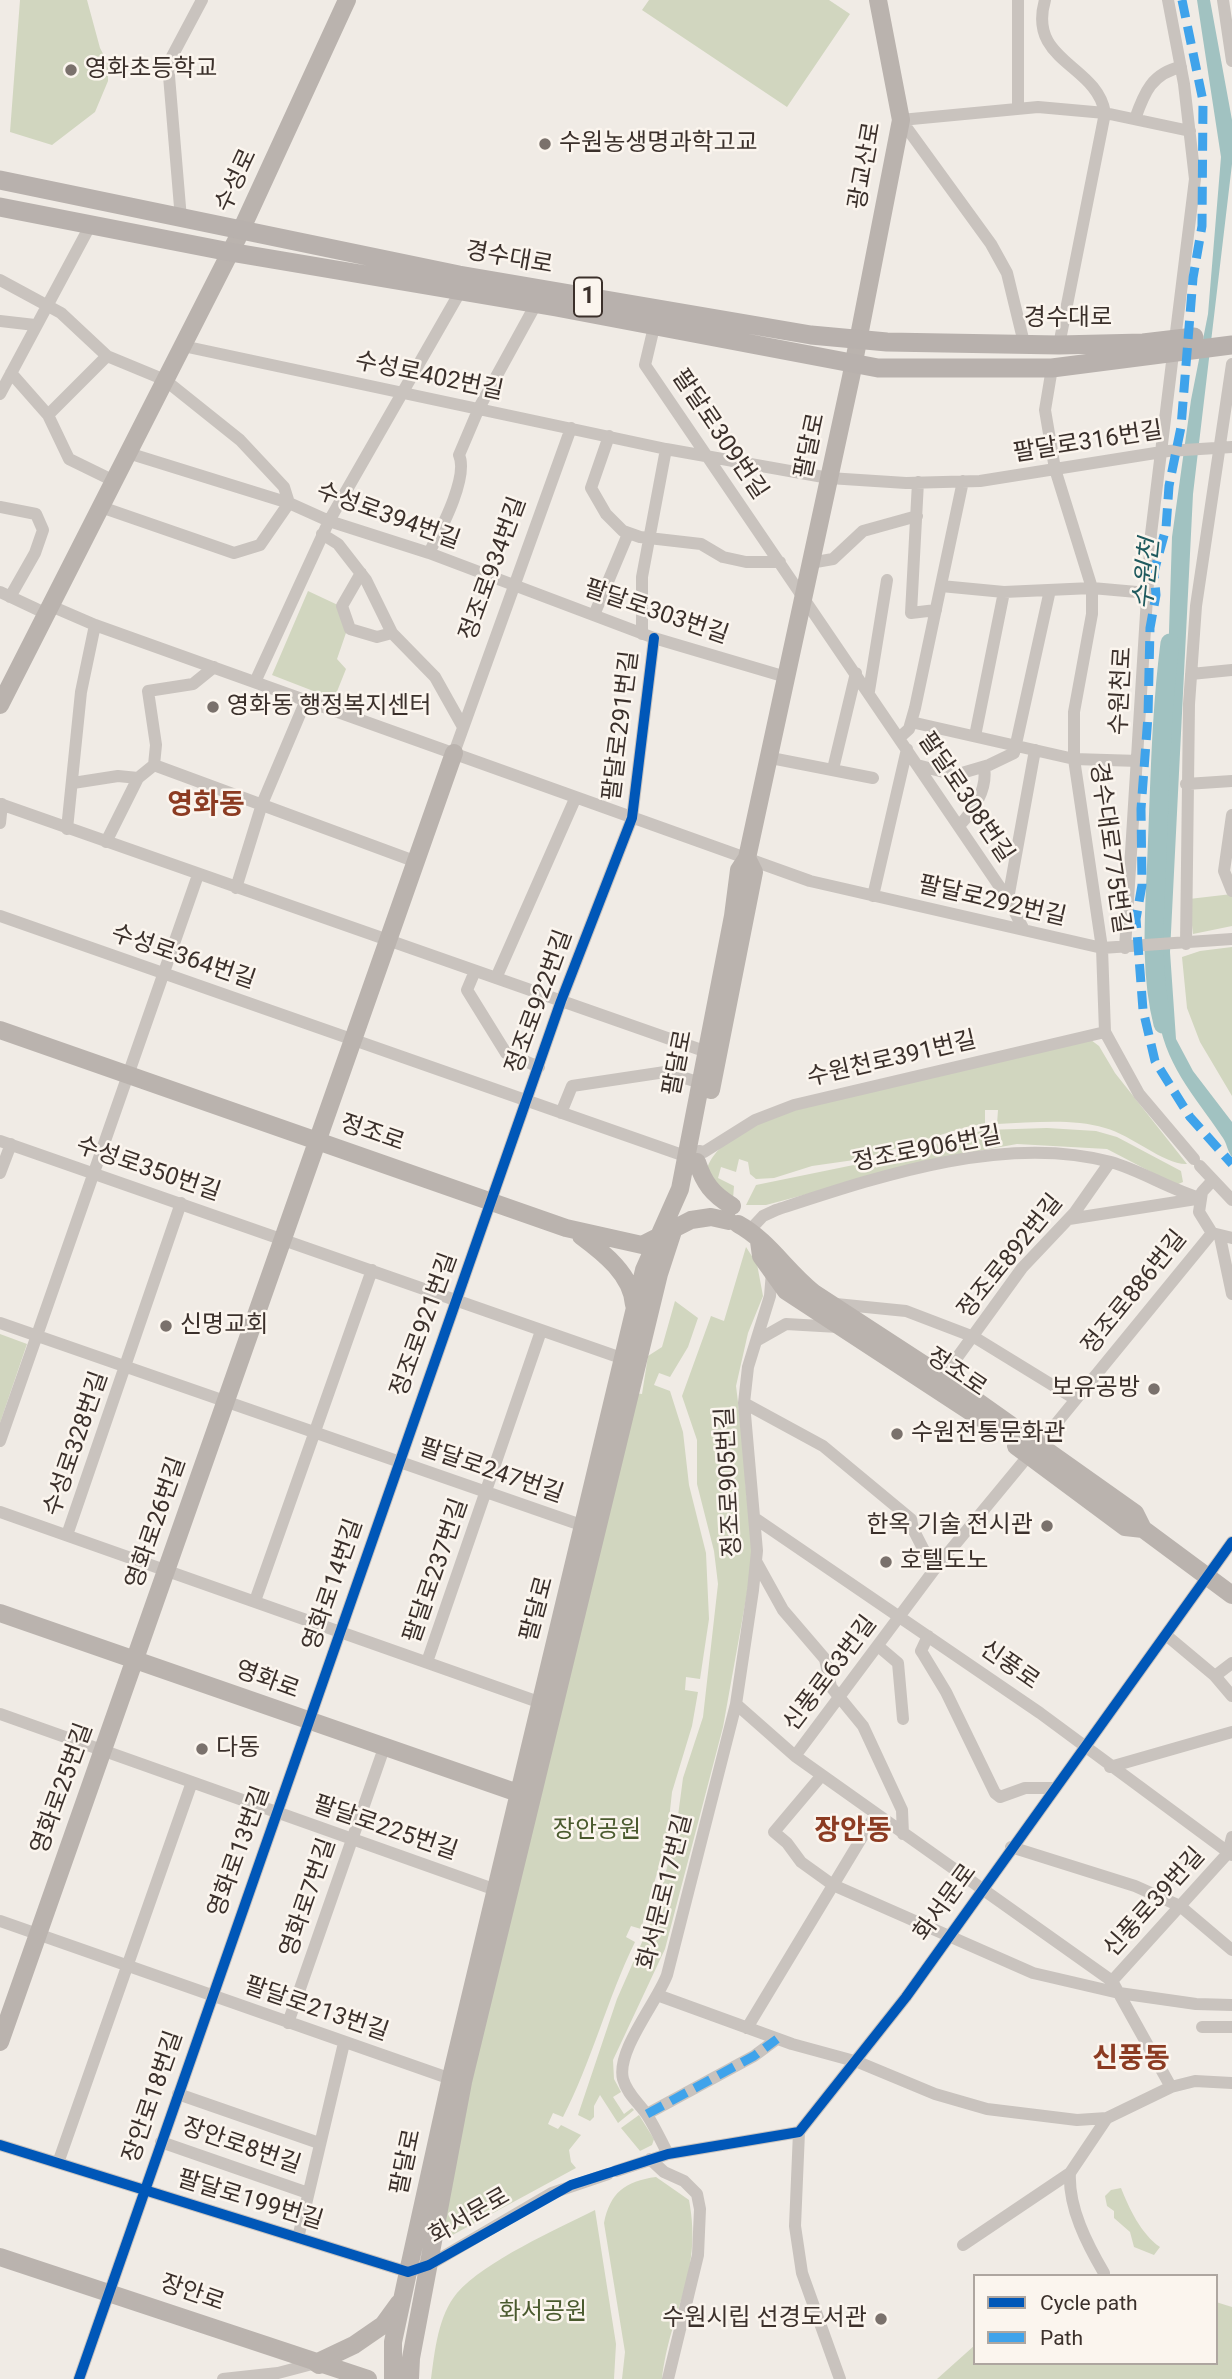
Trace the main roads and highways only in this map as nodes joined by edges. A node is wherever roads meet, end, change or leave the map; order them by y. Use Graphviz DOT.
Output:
graph roads {
  1 [pos="347,0"];
  2 [pos="878,0"];
  3 [pos="0,180"];
  4 [pos="0,207"];
  5 [pos="240,231"];
  6 [pos="230,252"];
  7 [pos="859,340"];
  8 [pos="1231,343"];
  9 [pos="1178,346"];
  10 [pos="853,365"];
  11 [pos="0,705"];
  12 [pos="454,753"];
  13 [pos="747,858"];
  14 [pos="0,1030"];
  15 [pos="317,1141"];
  16 [pos="694,1156"];
  17 [pos="742,1223"];
  18 [pos="572,1230"];
  19 [pos="668,1231"];
  20 [pos="283,1239"];
  21 [pos="635,1316"];
  22 [pos="1033,1451"];
  23 [pos="1232,1595"];
  24 [pos="0,1612"];
  25 [pos="135,1660"];
  26 [pos="547,1705"];
  27 [pos="518,1793"];
  28 [pos="0,2042"];
  29 [pos="0,2257"];
  30 [pos="402,2298"];
  31 [pos="316,2362"];
  32 [pos="335,2379"];
  33 [pos="368,2379"];
  34 [pos="393,2379"];
  35 [pos="410,2379"];
  1 -- 5 [label="main road, 수성로"];
  2 -- 7 [label="main road, 광교산로"];
  3 -- 5 [label="main road, 경수대로 / 1"];
  4 -- 6 [label="main road, 경수대로 / 1"];
  5 -- 6 [label="main road, 수성로"];
  5 -- 7 [label="main road, 경수대로 / 1"];
  6 -- 10 [label="main road, 경수대로 / 1"];
  6 -- 11 [label="main road, 수성로"];
  7 -- 9 [label="main road, 경수대로 / 1"];
  7 -- 10 [label="main road, 팔달로"];
  8 -- 9 [label="main road, 1"];
  9 -- 10 [label="main road, 경수대로 / 1"];
  10 -- 13 [label="main road, 팔달로"];
  12 -- 15 [label="main road, 정조로934번길"];
  13 -- 16 [label="main road, 팔달로"];
  13 -- 16 [label="main road, 팔달로"];
  14 -- 15 [label="main road, 정조로"];
  15 -- 18 [label="main road, 정조로"];
  15 -- 20 [label="main road, 정조로934번길"];
  16 -- 17 [label="main road"];
  16 -- 19 [label="main road, 팔달로"];
  17 -- 19 [label="main road, 정조로"];
  17 -- 22 [label="main road, 정조로"];
  17 -- 22 [label="main road, 정조로"];
  18 -- 19 [label="main road, 정조로"];
  18 -- 21 [label="main road"];
  19 -- 21 [label="main road, 팔달로"];
  19 -- 26 [label="main road, 팔달로"];
  20 -- 25 [label="main road, 영화로26번길"];
  21 -- 26 [label="main road, 팔달로"];
  22 -- 23 [label="main road, 정조로"];
  24 -- 25 [label="main road, 영화로"];
  25 -- 27 [label="main road, 영화로"];
  25 -- 28 [label="main road, 영화로25번길"];
  26 -- 27 [label="main road, 팔달로"];
  26 -- 35 [label="main road, 팔달로"];
  27 -- 30 [label="main road, 팔달로"];
  29 -- 31 [label="main road, 장안로"];
  30 -- 31 [label="main road"];
  30 -- 34 [label="main road, 팔달로"];
  31 -- 32 [label="main road"];
  31 -- 33 [label="main road, 장안로"];
}
